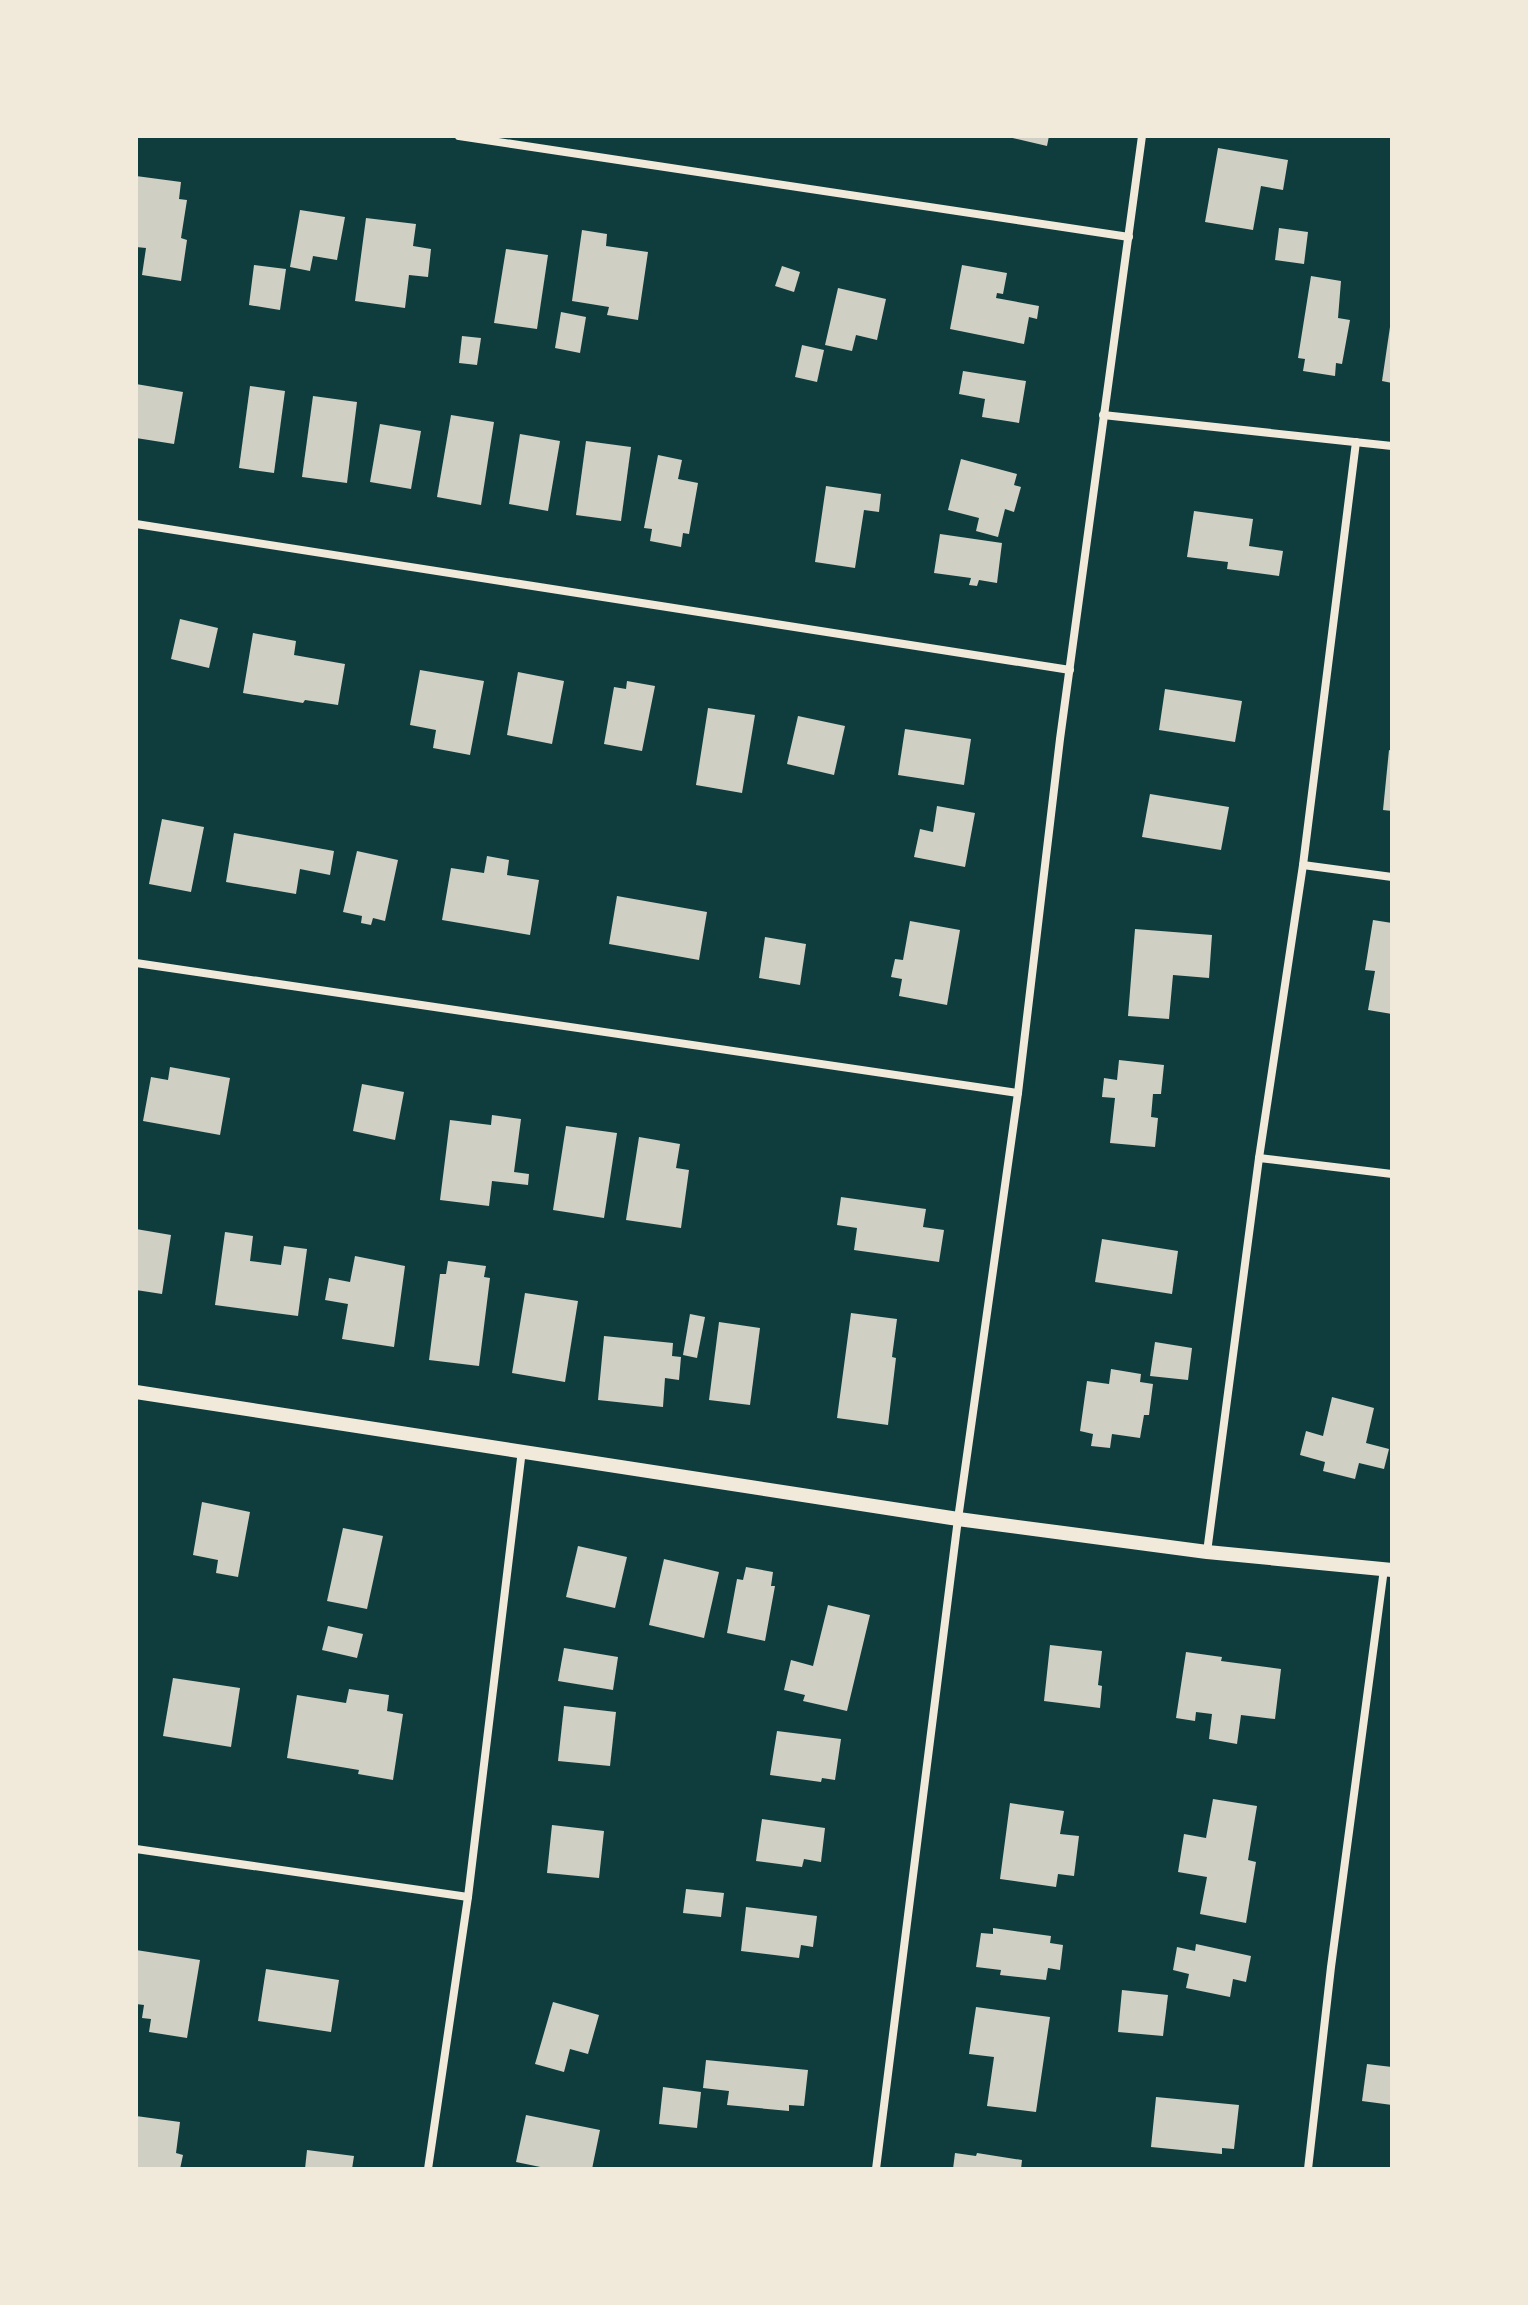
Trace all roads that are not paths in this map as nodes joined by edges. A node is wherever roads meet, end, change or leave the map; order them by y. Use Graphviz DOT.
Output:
graph roads {
  1 [pos="459,136"];
  2 [pos="1142,136"];
  3 [pos="1129,237"];
  4 [pos="1103,415"];
  5 [pos="1356,442"];
  6 [pos="1392,446"];
  7 [pos="136,524"];
  8 [pos="1070,670"];
  9 [pos="1303,865"];
  10 [pos="1392,877"];
  11 [pos="136,963"];
  12 [pos="1018,1093"];
  13 [pos="1259,1158"];
  14 [pos="1392,1174"];
  15 [pos="136,1392"];
  16 [pos="522,1450"];
  17 [pos="958,1519"];
  18 [pos="1207,1552"];
  19 [pos="1388,1570"];
  20 [pos="136,1849"];
  21 [pos="468,1897"];
  22 [pos="428,2169"];
  23 [pos="876,2169"];
  24 [pos="1308,2169"];
  1 -- 3 [label="street"];
  2 -- 3 [label="street"];
  3 -- 4 [label="street"];
  4 -- 5 [label="street"];
  4 -- 8 [label="street"];
  5 -- 6 [label="street"];
  5 -- 9 [label="street"];
  7 -- 8 [label="street"];
  8 -- 12 [label="street"];
  9 -- 10 [label="street"];
  9 -- 13 [label="street"];
  11 -- 12 [label="street"];
  12 -- 17 [label="street"];
  13 -- 14 [label="street"];
  13 -- 18 [label="street"];
  15 -- 16 [label="street"];
  16 -- 17 [label="street"];
  16 -- 21 [label="street"];
  17 -- 18 [label="street"];
  17 -- 23 [label="street"];
  18 -- 19 [label="street"];
  19 -- 24 [label="street"];
  20 -- 21 [label="street"];
  21 -- 22 [label="street"];
}
